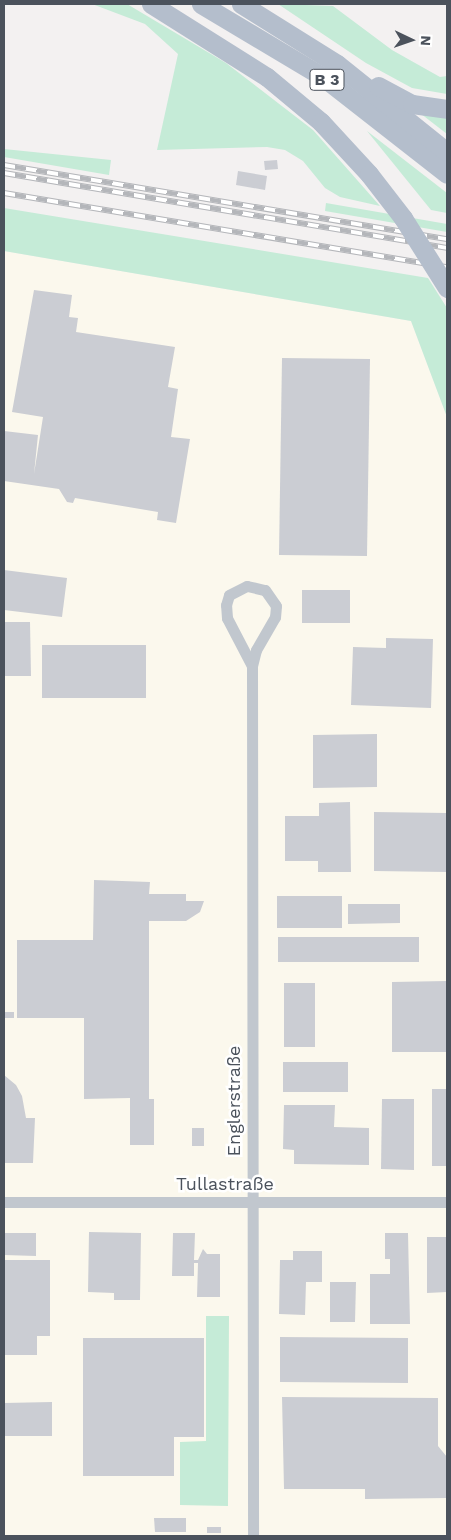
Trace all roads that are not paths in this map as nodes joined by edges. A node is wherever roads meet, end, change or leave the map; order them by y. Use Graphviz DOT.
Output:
graph roads {
  1 [pos="151,4"];
  2 [pos="201,4"];
  3 [pos="241,4"];
  4 [pos="337,64"];
  5 [pos="447,109"];
  6 [pos="447,152"];
  7 [pos="447,174"];
  8 [pos="447,288"];
  9 [pos="252,666"];
  10 [pos="4,1202"];
  11 [pos="251,1202"];
  12 [pos="447,1202"];
  13 [pos="253,1536"];
  1 -- 8 [label="main road, B 3, bridge"];
  2 -- 7 [label="main road, B 3"];
  3 -- 4 [label="main road, B 3"];
  4 -- 5 [label="main road, B 3"];
  4 -- 6 [label="main road, B 3"];
  9 -- 9 [label="street, Englerstraße"];
  9 -- 11 [label="street, Englerstraße"];
  10 -- 11 [label="street, Tullastraße"];
  11 -- 12 [label="street, Tullastraße"];
  11 -- 13 [label="street, Englerstraße"];
}
